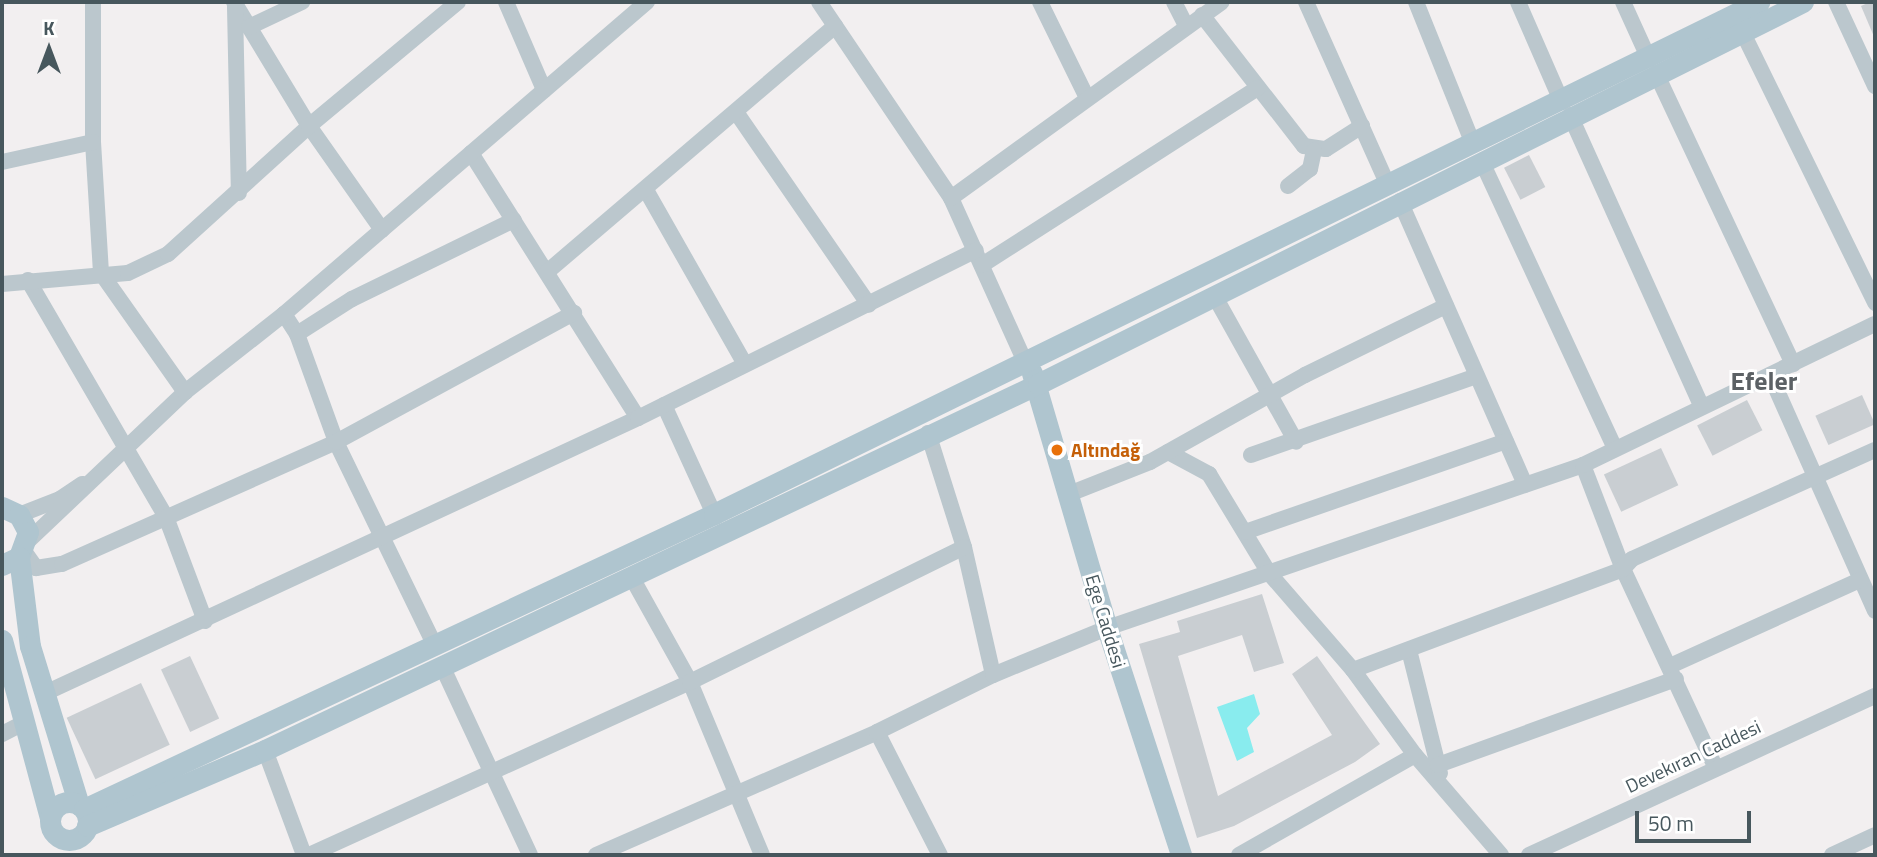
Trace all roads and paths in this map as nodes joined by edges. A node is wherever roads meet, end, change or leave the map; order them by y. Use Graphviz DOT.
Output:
graph roads {
  1 [pos="93,2"];
  2 [pos="302,2"];
  3 [pos="458,2"];
  4 [pos="506,2"];
  5 [pos="647,2"];
  6 [pos="819,2"];
  7 [pos="1040,2"];
  8 [pos="1174,2"];
  9 [pos="1222,2"];
  10 [pos="1306,2"];
  11 [pos="1416,2"];
  12 [pos="1518,2"];
  13 [pos="1623,2"];
  14 [pos="1759,2"];
  15 [pos="1803,2"];
  16 [pos="1836,2"];
  17 [pos="234,3"];
  18 [pos="1202,15"];
  19 [pos="1735,15"];
  20 [pos="835,26"];
  21 [pos="1186,26"];
  22 [pos="249,27"];
  23 [pos="1652,64"];
  24 [pos="1875,86"];
  25 [pos="1258,88"];
  26 [pos="544,90"];
  27 [pos="1087,98"];
  28 [pos="1565,107"];
  29 [pos="736,112"];
  30 [pos="309,126"];
  31 [pos="1362,126"];
  32 [pos="93,142"];
  33 [pos="1314,150"];
  34 [pos="471,153"];
  35 [pos="1478,153"];
  36 [pos="2,162"];
  37 [pos="1288,186"];
  38 [pos="646,190"];
  39 [pos="239,193"];
  40 [pos="1394,193"];
  41 [pos="951,198"];
  42 [pos="514,220"];
  43 [pos="382,230"];
  44 [pos="975,250"];
  45 [pos="982,265"];
  46 [pos="547,272"];
  47 [pos="101,273"];
  48 [pos="28,280"];
  49 [pos="2,284"];
  50 [pos="1214,295"];
  51 [pos="1875,303"];
  52 [pos="869,305"];
  53 [pos="1446,306"];
  54 [pos="574,313"];
  55 [pos="284,314"];
  56 [pos="1875,324"];
  57 [pos="297,334"];
  58 [pos="1024,360"];
  59 [pos="746,364"];
  60 [pos="1793,364"];
  61 [pos="1770,375"];
  62 [pos="1477,376"];
  63 [pos="1038,384"];
  64 [pos="185,392"];
  65 [pos="1270,394"];
  66 [pos="664,405"];
  67 [pos="1702,407"];
  68 [pos="638,418"];
  69 [pos="928,433"];
  70 [pos="1506,441"];
  71 [pos="335,442"];
  72 [pos="1296,442"];
  73 [pos="1615,449"];
  74 [pos="130,450"];
  75 [pos="1875,450"];
  76 [pos="1168,452"];
  77 [pos="1251,455"];
  78 [pos="1583,465"];
  79 [pos="1818,475"];
  80 [pos="1525,485"];
  81 [pos="2,489"];
  82 [pos="1069,494"];
  83 [pos="11,511"];
  84 [pos="714,514"];
  85 [pos="166,517"];
  86 [pos="1245,532"];
  87 [pos="384,535"];
  88 [pos="964,547"];
  89 [pos="18,553"];
  90 [pos="1623,569"];
  91 [pos="1269,573"];
  92 [pos="631,576"];
  93 [pos="1860,580"];
  94 [pos="1875,611"];
  95 [pos="205,621"];
  96 [pos="1107,628"];
  97 [pos="2,640"];
  98 [pos="435,646"];
  99 [pos="1409,650"];
  100 [pos="442,666"];
  101 [pos="1353,670"];
  102 [pos="1673,672"];
  103 [pos="993,675"];
  104 [pos="690,682"];
  105 [pos="43,694"];
  106 [pos="1875,696"];
  107 [pos="24,723"];
  108 [pos="877,732"];
  109 [pos="2,734"];
  110 [pos="265,750"];
  111 [pos="1415,755"];
  112 [pos="1438,765"];
  113 [pos="1716,768"];
  114 [pos="493,773"];
  115 [pos="1443,785"];
  116 [pos="735,794"];
  117 [pos="83,818"];
  118 [pos="1875,835"];
  119 [pos="55,836"];
  120 [pos="631,848"];
  121 [pos="88,855"];
  122 [pos="307,855"];
  123 [pos="530,855"];
  124 [pos="596,855"];
  125 [pos="762,855"];
  126 [pos="940,855"];
  127 [pos="1181,855"];
  128 [pos="1239,855"];
  129 [pos="1501,855"];
  130 [pos="1529,855"];
  131 [pos="1832,855"];
  1 -- 32 [label="street"];
  2 -- 22 [label="street"];
  3 -- 30 [label="street"];
  4 -- 26 [label="street"];
  5 -- 26 [label="street"];
  6 -- 20 [label="street"];
  7 -- 27 [label="street"];
  8 -- 21 [label="street"];
  9 -- 18 [label="street"];
  10 -- 31 [label="street"];
  11 -- 35 [label="street"];
  12 -- 28 [label="street"];
  13 -- 23 [label="street"];
  14 -- 19 [label="main road"];
  15 -- 19 [label="main road"];
  16 -- 24 [label="street"];
  17 -- 22 [label="street"];
  17 -- 39 [label="street"];
  18 -- 21 [label="street"];
  18 -- 25 [label="street"];
  19 -- 23 [label="main road"];
  19 -- 51 [label="street"];
  20 -- 29 [label="street"];
  20 -- 41 [label="street"];
  21 -- 27 [label="street"];
  22 -- 30 [label="street"];
  23 -- 28 [label="main road"];
  23 -- 60 [label="street"];
  25 -- 33 [label="street"];
  25 -- 45 [label="street"];
  26 -- 34 [label="street"];
  27 -- 41 [label="street"];
  28 -- 35 [label="main road"];
  28 -- 67 [label="street"];
  29 -- 38 [label="street"];
  29 -- 52 [label="street"];
  30 -- 39 [label="street"];
  30 -- 43 [label="street"];
  31 -- 33 [label="street"];
  31 -- 40 [label="street"];
  32 -- 36 [label="street"];
  32 -- 47 [label="street"];
  33 -- 37 [label="street"];
  34 -- 42 [label="street"];
  34 -- 43 [label="street"];
  35 -- 40 [label="main road"];
  35 -- 73 [label="street"];
  38 -- 46 [label="street"];
  38 -- 59 [label="street"];
  39 -- 47 [label="street"];
  40 -- 50 [label="main road"];
  40 -- 53 [label="street"];
  40 -- 58 [label="main road"];
  41 -- 44 [label="street"];
  42 -- 46 [label="street"];
  42 -- 57 [label="street"];
  43 -- 55 [label="street"];
  44 -- 45 [label="street"];
  44 -- 52 [label="street"];
  45 -- 58 [label="street"];
  46 -- 54 [label="street"];
  47 -- 48 [label="street"];
  47 -- 64 [label="street"];
  48 -- 49 [label="street"];
  48 -- 74 [label="street"];
  50 -- 63 [label="main road"];
  50 -- 65 [label="street"];
  52 -- 59 [label="street"];
  53 -- 62 [label="street"];
  53 -- 65 [label="street"];
  54 -- 68 [label="street"];
  54 -- 71 [label="street"];
  55 -- 57 [label="street"];
  55 -- 64 [label="street"];
  56 -- 60 [label="street"];
  57 -- 71 [label="street"];
  58 -- 63 [label="main road, Ege Caddesi"];
  58 -- 84 [label="main road"];
  59 -- 66 [label="street"];
  60 -- 61 [label="street"];
  61 -- 67 [label="street"];
  61 -- 79 [label="street"];
  62 -- 70 [label="street"];
  62 -- 72 [label="street"];
  63 -- 69 [label="main road"];
  63 -- 82 [label="main road, Ege Caddesi"];
  64 -- 74 [label="street"];
  65 -- 72 [label="street"];
  65 -- 76 [label="street"];
  66 -- 68 [label="street"];
  66 -- 84 [label="street"];
  67 -- 73 [label="street"];
  68 -- 87 [label="street"];
  69 -- 88 [label="street"];
  69 -- 92 [label="main road"];
  70 -- 80 [label="street"];
  70 -- 86 [label="street"];
  71 -- 85 [label="street"];
  71 -- 87 [label="street"];
  72 -- 77 [label="street"];
  73 -- 78 [label="street"];
  74 -- 83 [label="street"];
  74 -- 85 [label="street"];
  74 -- 89 [label="street"];
  75 -- 79 [label="street"];
  76 -- 82 [label="street"];
  76 -- 86 [label="street"];
  78 -- 80 [label="street"];
  78 -- 90 [label="street"];
  79 -- 90 [label="street"];
  79 -- 93 [label="street"];
  80 -- 91 [label="street"];
  81 -- 83 [label="main road"];
  82 -- 96 [label="main road, Ege Caddesi"];
  83 -- 89 [label="main road"];
  84 -- 98 [label="main road"];
  85 -- 89 [label="street"];
  85 -- 95 [label="street"];
  86 -- 91 [label="street"];
  87 -- 95 [label="street"];
  87 -- 98 [label="street"];
  88 -- 103 [label="street"];
  88 -- 104 [label="street"];
  89 -- 105 [label="main road"];
  90 -- 99 [label="street"];
  90 -- 102 [label="street"];
  91 -- 96 [label="street"];
  91 -- 101 [label="street"];
  92 -- 100 [label="main road"];
  92 -- 104 [label="street"];
  93 -- 94 [label="street"];
  93 -- 102 [label="street"];
  95 -- 105 [label="street"];
  96 -- 103 [label="street"];
  96 -- 127 [label="main road, Ege Caddesi"];
  97 -- 107 [label="main road"];
  98 -- 117 [label="main road"];
  99 -- 101 [label="street"];
  99 -- 112 [label="street"];
  100 -- 110 [label="main road"];
  100 -- 114 [label="street"];
  101 -- 111 [label="street"];
  102 -- 112 [label="street"];
  102 -- 113 [label="street"];
  103 -- 108 [label="street"];
  104 -- 114 [label="street"];
  104 -- 116 [label="street"];
  105 -- 117 [label="main road"];
  106 -- 113 [label="street, Devekıran Caddesi"];
  107 -- 109 [label="street"];
  107 -- 119 [label="main road"];
  108 -- 116 [label="street"];
  108 -- 126 [label="street"];
  110 -- 117 [label="main road"];
  110 -- 122 [label="street"];
  111 -- 115 [label="street"];
  111 -- 128 [label="street"];
  112 -- 115 [label="street"];
  113 -- 130 [label="street, Devekıran Caddesi"];
  114 -- 122 [label="street"];
  114 -- 123 [label="street"];
  115 -- 129 [label="street"];
  116 -- 120 [label="street"];
  116 -- 125 [label="street"];
  117 -- 119 [label="main road"];
  117 -- 119 [label="main road"];
  117 -- 121 [label="main road"];
  118 -- 131 [label="street"];
  120 -- 124 [label="street"];
}
